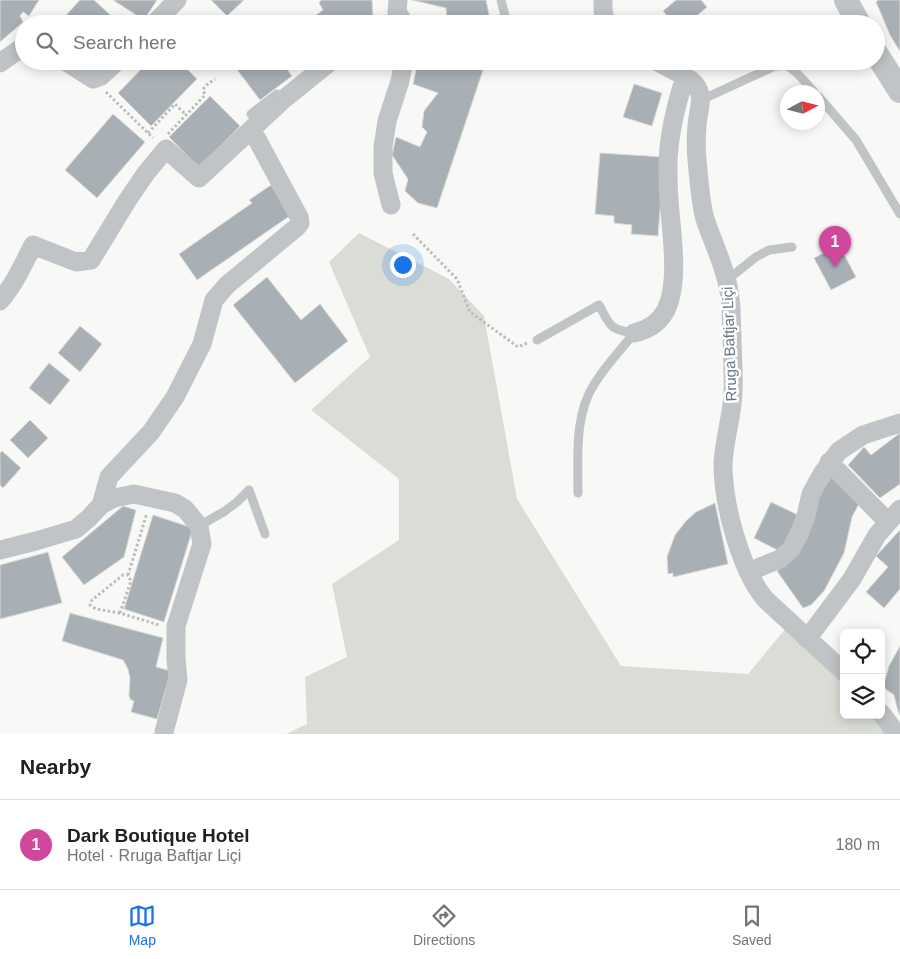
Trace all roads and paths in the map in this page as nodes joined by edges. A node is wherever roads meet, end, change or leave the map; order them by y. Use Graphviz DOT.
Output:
graph roads {
  1 [pos="177,0"];
  2 [pos="501,0"];
  3 [pos="603,0"];
  4 [pos="846,0"];
  5 [pos="163,15"];
  6 [pos="505,15"];
  7 [pos="604,15"];
  8 [pos="854,15"];
  9 [pos="15,52"];
  10 [pos="0,63"];
  11 [pos="885,67"];
  12 [pos="78,70"];
  13 [pos="107,70"];
  14 [pos="319,70"];
  15 [pos="402,70"];
  16 [pos="673,70"];
  17 [pos="766,70"];
  18 [pos="793,70"];
  19 [pos="686,77"];
  20 [pos="216,79"];
  21 [pos="807,85"];
  22 [pos="898,86"];
  23 [pos="108,94"];
  24 [pos="701,100"];
  25 [pos="825,104"];
  26 [pos="186,115"];
  27 [pos="251,122"];
  28 [pos="148,133"];
  29 [pos="159,143"];
  30 [pos="391,205"];
  31 [pos="900,214"];
  32 [pos="413,234"];
  33 [pos="792,247"];
  34 [pos="727,280"];
  35 [pos="0,301"];
  36 [pos="634,333"];
  37 [pos="537,340"];
  38 [pos="518,347"];
  39 [pos="900,423"];
  40 [pos="829,462"];
  41 [pos="578,493"];
  42 [pos="101,505"];
  43 [pos="147,510"];
  44 [pos="894,515"];
  45 [pos="198,526"];
  46 [pos="265,534"];
  47 [pos="0,550"];
  48 [pos="748,572"];
  49 [pos="128,575"];
  50 [pos="120,613"];
  51 [pos="166,626"];
  52 [pos="807,639"];
  53 [pos="840,668"];
  54 [pos="885,719"];
  55 [pos="164,733"];
  56 [pos="896,734"];
  1 -- 5 [label="street"];
  2 -- 6 [label="lane"];
  3 -- 7 [label="street"];
  4 -- 8 [label="street"];
  9 -- 10 [label="street"];
  11 -- 22 [label="street"];
  12 -- 13 [label="street"];
  14 -- 27 [label="street"];
  15 -- 30 [label="street"];
  16 -- 19 [label="street"];
  17 -- 24 [label="lane"];
  18 -- 21 [label="lane"];
  19 -- 24 [label="street"];
  19 -- 36 [label="street"];
  20 -- 26 [label="path"];
  23 -- 28 [label="path"];
  24 -- 34 [label="street, Rruga Baftjar Liçi"];
  25 -- 31 [label="lane"];
  26 -- 28 [label="path"];
  26 -- 29 [label="path"];
  27 -- 29 [label="street"];
  27 -- 42 [label="street"];
  28 -- 29 [label="path"];
  29 -- 35 [label="street"];
  32 -- 38 [label="path"];
  33 -- 34 [label="lane"];
  34 -- 48 [label="street, Rruga Baftjar Liçi"];
  36 -- 37 [label="lane"];
  36 -- 41 [label="lane"];
  39 -- 40 [label="street"];
  40 -- 44 [label="street"];
  40 -- 48 [label="street"];
  42 -- 45 [label="street"];
  42 -- 47 [label="street"];
  43 -- 49 [label="path"];
  44 -- 52 [label="street"];
  45 -- 46 [label="lane"];
  45 -- 55 [label="street"];
  48 -- 52 [label="street, Rruga Baftjar Liçi"];
  49 -- 50 [label="path"];
  49 -- 50 [label="path"];
  50 -- 51 [label="path"];
  52 -- 53 [label="street, Rruga Baftjar Liçi"];
  54 -- 56 [label="street"];
}
